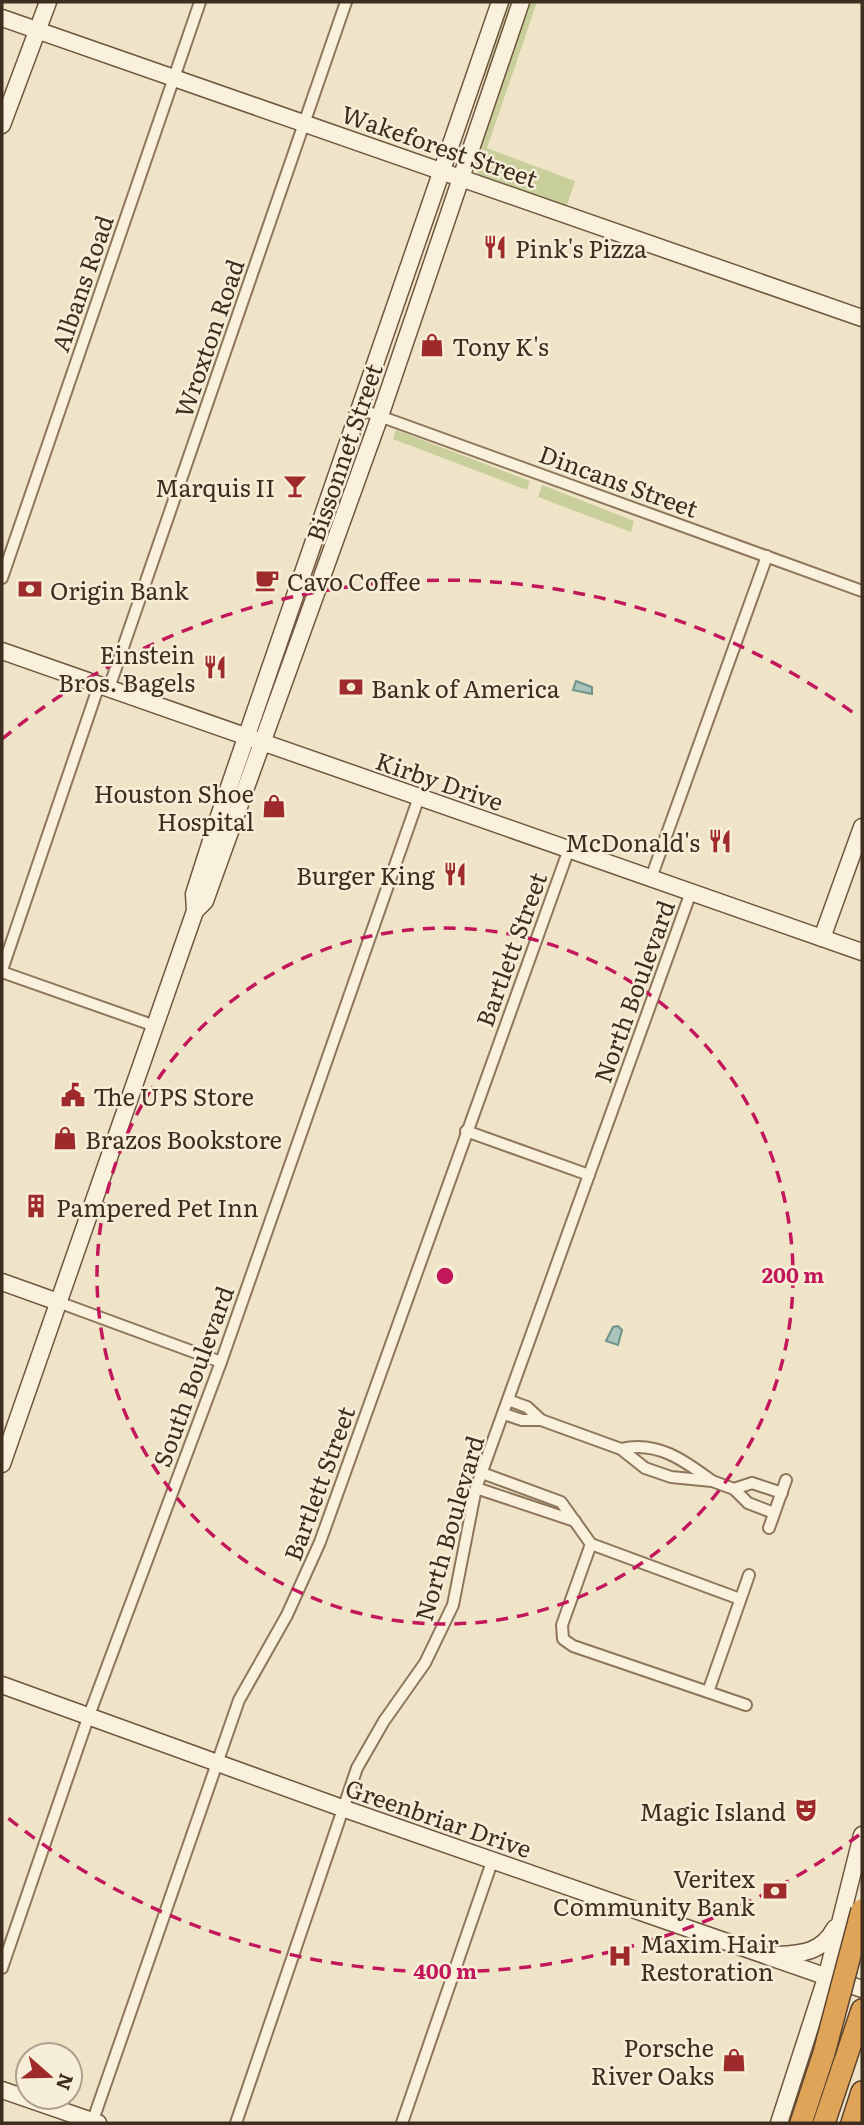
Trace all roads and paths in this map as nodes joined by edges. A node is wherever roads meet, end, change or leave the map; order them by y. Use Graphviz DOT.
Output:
graph roads {
  1 [pos="48,2"];
  2 [pos="200,2"];
  3 [pos="346,2"];
  4 [pos="500,2"];
  5 [pos="522,2"];
  6 [pos="2,18"];
  7 [pos="38,30"];
  8 [pos="174,77"];
  9 [pos="306,122"];
  10 [pos="2,125"];
  11 [pos="442,170"];
  12 [pos="462,177"];
  13 [pos="862,318"];
  14 [pos="360,409"];
  15 [pos="380,416"];
  16 [pos="767,556"];
  17 [pos="309,558"];
  18 [pos="327,565"];
  19 [pos="2,578"];
  20 [pos="862,591"];
  21 [pos="2,651"];
  22 [pos="104,686"];
  23 [pos="255,740"];
  24 [pos="419,797"];
  25 [pos="862,827"];
  26 [pos="569,849"];
  27 [pos="651,878"];
  28 [pos="691,892"];
  29 [pos="822,938"];
  30 [pos="862,952"];
  31 [pos="2,971"];
  32 [pos="155,1026"];
  33 [pos="466,1131"];
  34 [pos="589,1175"];
  35 [pos="2,1282"];
  36 [pos="58,1302"];
  37 [pos="220,1362"];
  38 [pos="508,1400"];
  39 [pos="504,1413"];
  40 [pos="541,1420"];
  41 [pos="621,1449"];
  42 [pos="2,1464"];
  43 [pos="482,1473"];
  44 [pos="786,1480"];
  45 [pos="712,1481"];
  46 [pos="476,1488"];
  47 [pos="734,1489"];
  48 [pos="530,1490"];
  49 [pos="782,1493"];
  50 [pos="524,1505"];
  51 [pos="774,1513"];
  52 [pos="575,1521"];
  53 [pos="769,1528"];
  54 [pos="591,1544"];
  55 [pos="749,1575"];
  56 [pos="740,1598"];
  57 [pos="2,1685"];
  58 [pos="708,1692"];
  59 [pos="746,1705"];
  60 [pos="88,1718"];
  61 [pos="216,1762"];
  62 [pos="342,1808"];
  63 [pos="862,1835"];
  64 [pos="493,1859"];
  65 [pos="852,1911"];
  66 [pos="767,1955"];
  67 [pos="862,1960"];
  68 [pos="2,1968"];
  69 [pos="827,1975"];
  70 [pos="862,1989"];
  71 [pos="862,2010"];
  72 [pos="2,2090"];
  73 [pos="862,2092"];
  74 [pos="94,2123"];
  75 [pos="236,2123"];
  76 [pos="402,2123"];
  77 [pos="779,2123"];
  78 [pos="801,2123"];
  79 [pos="824,2123"];
  80 [pos="852,2123"];
  1 -- 7 [label="main road"];
  2 -- 8 [label="street, Albans Road"];
  3 -- 9 [label="street, Wroxton Road"];
  4 -- 11 [label="main road, Bissonnet Street"];
  5 -- 12 [label="main road, Bissonnet Street"];
  6 -- 7 [label="main road, Wakeforest Street"];
  7 -- 8 [label="main road, Wakeforest Street"];
  7 -- 10 [label="main road"];
  8 -- 9 [label="main road, Wakeforest Street"];
  8 -- 19 [label="street, Albans Road"];
  9 -- 11 [label="main road, Wakeforest Street"];
  9 -- 22 [label="street, Wroxton Road"];
  11 -- 12 [label="main road, Wakeforest Street"];
  11 -- 14 [label="main road, Bissonnet Street"];
  12 -- 13 [label="main road, Wakeforest Street"];
  12 -- 15 [label="main road, Bissonnet Street"];
  14 -- 15 [label="street, Dincans Street"];
  14 -- 17 [label="main road, Bissonnet Street"];
  15 -- 16 [label="street, Dincans Street"];
  15 -- 18 [label="main road, Bissonnet Street"];
  16 -- 20 [label="street, Dincans Street"];
  16 -- 27 [label="street, North Boulevard"];
  17 -- 18 [label="main road"];
  17 -- 23 [label="main road, Bissonnet Street"];
  18 -- 23 [label="main road, Bissonnet Street"];
  21 -- 22 [label="main road, Kirby Drive"];
  22 -- 23 [label="main road, Kirby Drive"];
  22 -- 31 [label="street, Wroxton Road"];
  23 -- 24 [label="main road, Kirby Drive"];
  23 -- 32 [label="main road, Bissonnet Street"];
  24 -- 26 [label="main road, Kirby Drive"];
  24 -- 37 [label="street, South Boulevard"];
  25 -- 29 [label="main road"];
  26 -- 27 [label="main road, Kirby Drive"];
  26 -- 33 [label="street, Bartlett Street"];
  27 -- 28 [label="main road, Kirby Drive"];
  28 -- 29 [label="main road, Kirby Drive"];
  28 -- 34 [label="street, North Boulevard"];
  29 -- 30 [label="main road, Kirby Drive"];
  31 -- 32 [label="street"];
  32 -- 36 [label="main road, Bissonnet Street"];
  33 -- 34 [label="street"];
  33 -- 61 [label="street, Bartlett Street"];
  34 -- 38 [label="street, North Boulevard"];
  35 -- 36 [label="main road"];
  36 -- 37 [label="street"];
  36 -- 42 [label="main road, Bissonnet Street"];
  37 -- 60 [label="street, South Boulevard"];
  38 -- 39 [label="street, North Boulevard"];
  38 -- 40 [label="street"];
  39 -- 40 [label="street"];
  39 -- 43 [label="street, North Boulevard"];
  40 -- 41 [label="street"];
  41 -- 45 [label="street"];
  41 -- 45 [label="street"];
  43 -- 46 [label="street, North Boulevard"];
  43 -- 48 [label="street"];
  44 -- 49 [label="street"];
  45 -- 47 [label="street"];
  46 -- 50 [label="street"];
  46 -- 62 [label="street, North Boulevard"];
  47 -- 49 [label="street"];
  47 -- 51 [label="street"];
  48 -- 50 [label="street"];
  48 -- 52 [label="street"];
  49 -- 51 [label="street"];
  50 -- 52 [label="street"];
  51 -- 53 [label="street"];
  52 -- 54 [label="street"];
  54 -- 56 [label="street"];
  54 -- 58 [label="street"];
  55 -- 56 [label="street"];
  56 -- 58 [label="street"];
  57 -- 60 [label="main road, Greenbriar Drive"];
  58 -- 59 [label="street"];
  60 -- 61 [label="main road, Greenbriar Drive"];
  60 -- 68 [label="street, South Boulevard"];
  61 -- 62 [label="main road, Greenbriar Drive"];
  61 -- 74 [label="street, Bartlett Street"];
  62 -- 64 [label="main road, Greenbriar Drive"];
  62 -- 75 [label="street, North Boulevard"];
  63 -- 65 [label="main road"];
  64 -- 66 [label="main road, Greenbriar Drive"];
  64 -- 76 [label="street"];
  65 -- 66 [label="main road"];
  65 -- 67 [label="main road"];
  65 -- 69 [label="main road"];
  65 -- 78 [label="highway, bridge"];
  66 -- 69 [label="main road, Greenbriar Drive"];
  69 -- 70 [label="main road, Greenbriar Drive"];
  69 -- 77 [label="main road"];
  71 -- 79 [label="highway"];
  72 -- 74 [label="main road"];
  73 -- 80 [label="highway"];
}
